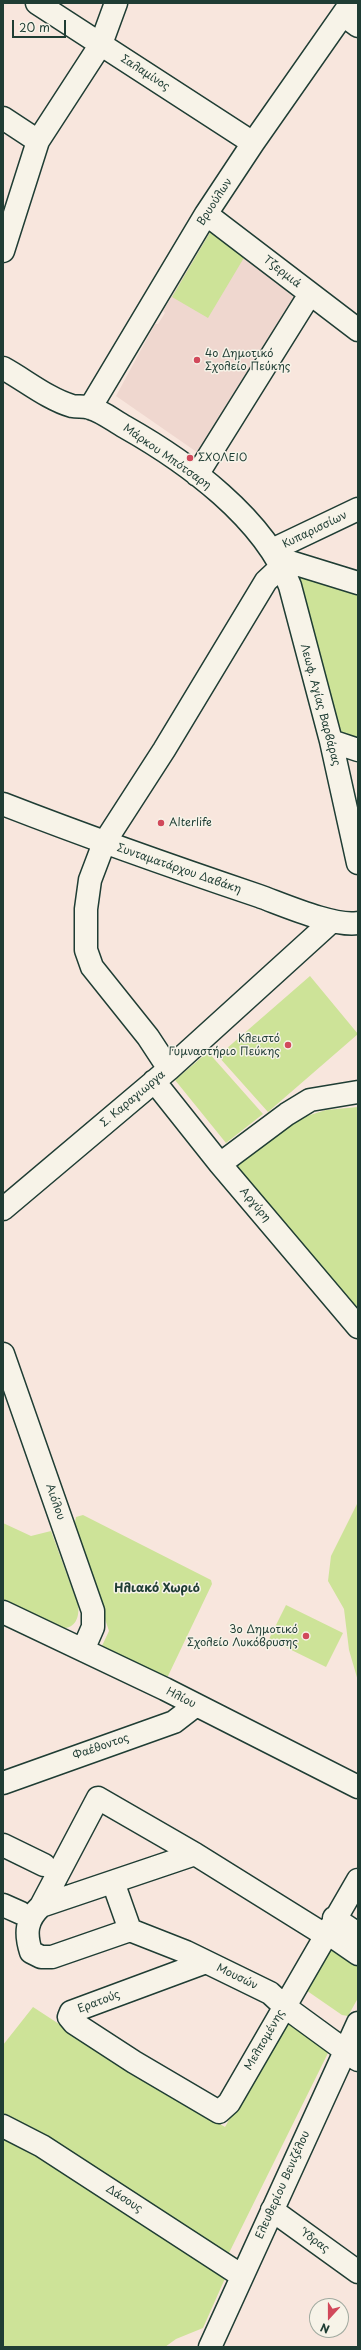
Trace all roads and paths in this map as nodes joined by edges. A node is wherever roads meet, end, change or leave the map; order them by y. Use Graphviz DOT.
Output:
graph roads {
  1 [pos="37,3"];
  2 [pos="116,3"];
  3 [pos="351,15"];
  4 [pos="101,44"];
  5 [pos="3,118"];
  6 [pos="38,141"];
  7 [pos="253,143"];
  8 [pos="206,214"];
  9 [pos="5,237"];
  10 [pos="310,294"];
  11 [pos="358,330"];
  12 [pos="3,368"];
  13 [pos="90,408"];
  14 [pos="197,475"];
  15 [pos="358,509"];
  16 [pos="277,558"];
  17 [pos="358,582"];
  18 [pos="331,741"];
  19 [pos="358,750"];
  20 [pos="3,804"];
  21 [pos="104,843"];
  22 [pos="358,863"];
  23 [pos="332,921"];
  24 [pos="358,923"];
  25 [pos="161,1075"];
  26 [pos="358,1092"];
  27 [pos="220,1164"];
  28 [pos="3,1209"];
  29 [pos="358,1327"];
  30 [pos="3,1354"];
  31 [pos="3,1612"];
  32 [pos="83,1650"];
  33 [pos="196,1705"];
  34 [pos="3,1783"];
  35 [pos="358,1788"];
  36 [pos="3,1845"];
  37 [pos="195,1854"];
  38 [pos="44,1865"];
  39 [pos="358,1880"];
  40 [pos="113,1882"];
  41 [pos="22,1908"];
  42 [pos="328,1928"];
  43 [pos="130,1930"];
  44 [pos="358,1934"];
  45 [pos="358,1954"];
  46 [pos="206,1962"];
  47 [pos="284,2006"];
  48 [pos="358,2024"];
  49 [pos="352,2055"];
  50 [pos="134,2062"];
  51 [pos="3,2126"];
  52 [pos="272,2210"];
  53 [pos="358,2272"];
  54 [pos="242,2276"];
  55 [pos="210,2347"];
  1 -- 4 [label="street, Σαλαμίνος"];
  2 -- 4 [label="street"];
  3 -- 7 [label="street, Βρυούλων"];
  4 -- 6 [label="street"];
  4 -- 7 [label="street, Σαλαμίνος"];
  5 -- 6 [label="street"];
  6 -- 9 [label="street"];
  7 -- 8 [label="street, Βρυούλων"];
  8 -- 10 [label="street, Τζερμιά"];
  8 -- 13 [label="street, Βρυούλων"];
  10 -- 11 [label="street, Τζερμιά"];
  10 -- 14 [label="street"];
  12 -- 13 [label="street, Μάρκου Μπότσαρη"];
  13 -- 14 [label="street, Μάρκου Μπότσαρη"];
  14 -- 16 [label="street, Μάρκου Μπότσαρη"];
  15 -- 16 [label="street, Κυπαρισσίων"];
  16 -- 17 [label="street"];
  16 -- 18 [label="street, Λεωφ. Αγίας Βαρβάρας"];
  16 -- 21 [label="street, Κυπαρισσίων"];
  18 -- 19 [label="street"];
  18 -- 22 [label="street, Λεωφ. Αγίας Βαρβάρας"];
  20 -- 21 [label="street, Συνταματάρχου Δαβάκη"];
  21 -- 23 [label="street, Συνταματάρχου Δαβάκη"];
  21 -- 25 [label="street, Αργύρη"];
  23 -- 24 [label="street, Συνταματάρχου Δαβάκη"];
  23 -- 25 [label="street, Σ. Καραγιωργα"];
  25 -- 27 [label="street, Αργύρη"];
  25 -- 28 [label="street, Σ. Καραγιωργα"];
  26 -- 27 [label="street"];
  27 -- 29 [label="street, Αργύρη"];
  30 -- 32 [label="street, Αιόλου"];
  31 -- 32 [label="street, Ηλίου"];
  32 -- 33 [label="street, Ηλίου"];
  33 -- 34 [label="street, Φαέθοντος"];
  33 -- 35 [label="street, Ηλίου"];
  36 -- 38 [label="street"];
  37 -- 40 [label="street"];
  37 -- 41 [label="street"];
  37 -- 42 [label="street"];
  39 -- 42 [label="street, Μελπομένης"];
  40 -- 41 [label="street"];
  40 -- 43 [label="street"];
  41 -- 43 [label="street"];
  42 -- 44 [label="street"];
  42 -- 45 [label="street"];
  42 -- 47 [label="street, Μελπομένης"];
  43 -- 46 [label="street, Μουσών"];
  46 -- 47 [label="street, Μουσών"];
  46 -- 50 [label="street, Ερατούς"];
  47 -- 49 [label="street, Μουσών"];
  47 -- 50 [label="street, Μελπομένης"];
  48 -- 49 [label="street, Ελευθερίου Βενιζέλου"];
  49 -- 52 [label="street, Ελευθερίου Βενιζέλου"];
  51 -- 54 [label="street, Δάσους"];
  52 -- 53 [label="street, Ύδρας"];
  52 -- 54 [label="street, Ελευθερίου Βενιζέλου"];
  54 -- 55 [label="street, Ελευθερίου Βενιζέλου"];
}
